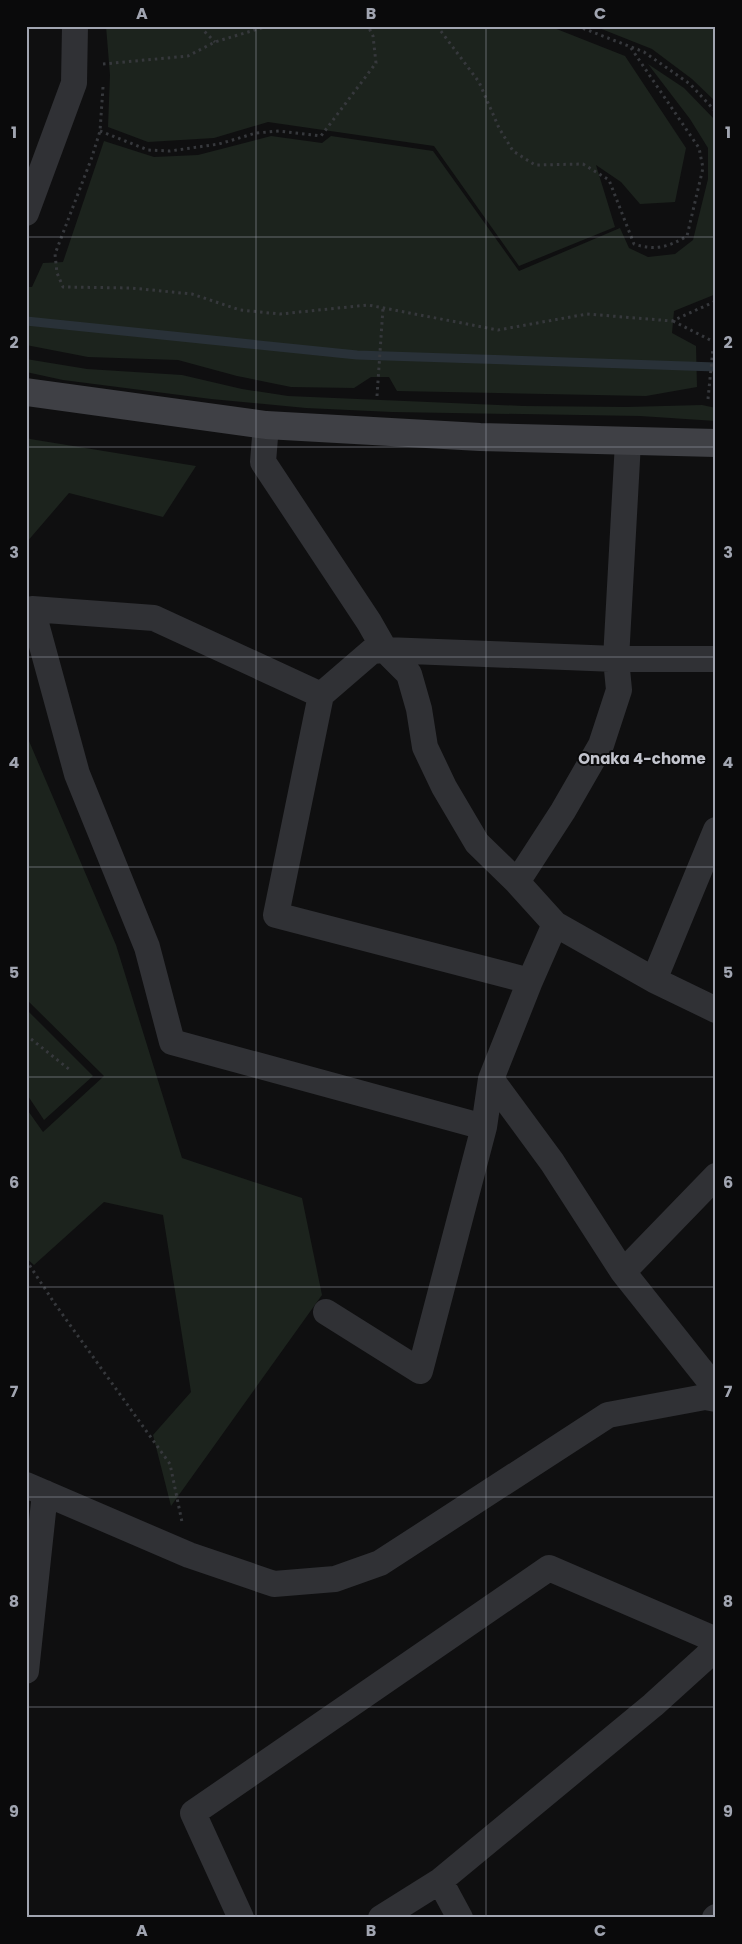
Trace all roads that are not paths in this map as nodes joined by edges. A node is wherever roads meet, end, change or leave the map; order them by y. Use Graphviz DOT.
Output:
graph roads {
  1 [pos="75,26"];
  2 [pos="26,213"];
  3 [pos="26,392"];
  4 [pos="266,425"];
  5 [pos="628,442"];
  6 [pos="716,443"];
  7 [pos="385,650"];
  8 [pos="616,658"];
  9 [pos="716,658"];
  10 [pos="321,695"];
  11 [pos="716,830"];
  12 [pos="517,882"];
  13 [pos="555,924"];
  14 [pos="654,980"];
  15 [pos="530,981"];
  16 [pos="716,1010"];
  17 [pos="491,1079"];
  18 [pos="484,1127"];
  19 [pos="716,1176"];
  20 [pos="623,1272"];
  21 [pos="326,1312"];
  22 [pos="716,1389"];
  23 [pos="716,1399"];
  24 [pos="35,1489"];
  25 [pos="716,1640"];
  26 [pos="716,1646"];
  27 [pos="26,1671"];
  28 [pos="440,1881"];
  29 [pos="241,1918"];
  30 [pos="381,1918"];
  31 [pos="460,1918"];
  1 -- 2 [label="street"];
  3 -- 4 [label="street"];
  4 -- 5 [label="street"];
  4 -- 7 [label="street"];
  5 -- 6 [label="street"];
  5 -- 8 [label="street"];
  7 -- 8 [label="street"];
  7 -- 10 [label="street"];
  7 -- 12 [label="street"];
  8 -- 9 [label="street"];
  8 -- 12 [label="street"];
  10 -- 15 [label="street"];
  10 -- 18 [label="street"];
  11 -- 14 [label="street"];
  12 -- 13 [label="street"];
  13 -- 14 [label="street"];
  13 -- 15 [label="street"];
  14 -- 16 [label="street"];
  15 -- 17 [label="street"];
  17 -- 18 [label="street"];
  17 -- 20 [label="street"];
  18 -- 21 [label="street"];
  19 -- 20 [label="street"];
  20 -- 22 [label="street"];
  23 -- 24 [label="street"];
  24 -- 27 [label="street"];
  25 -- 29 [label="street"];
  26 -- 28 [label="street"];
  28 -- 30 [label="street"];
  28 -- 31 [label="street"];
}
